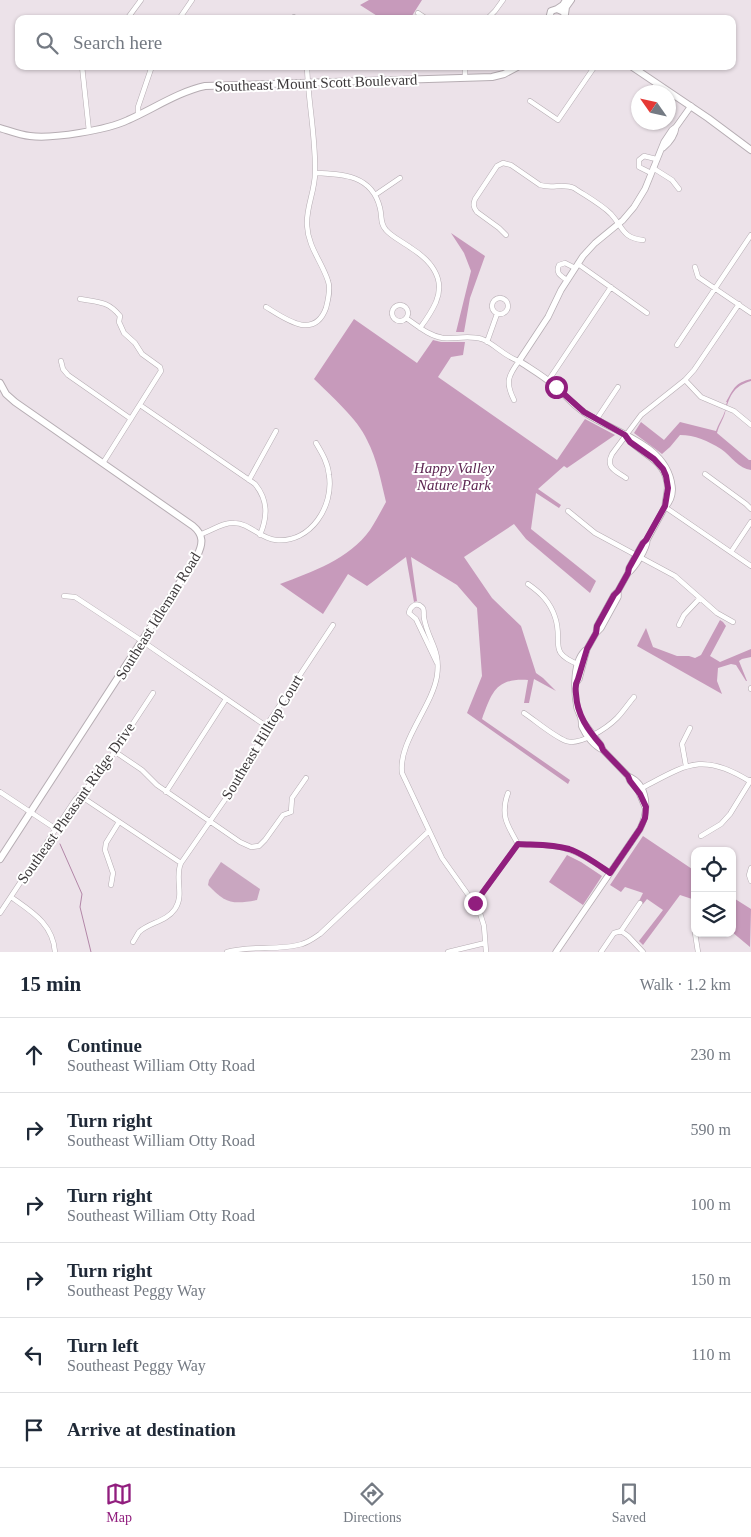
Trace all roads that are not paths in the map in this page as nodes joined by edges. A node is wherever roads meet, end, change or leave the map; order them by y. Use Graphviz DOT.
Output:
graph roads {
  1 [pos="141,0"];
  2 [pos="192,0"];
  3 [pos="503,0"];
  4 [pos="566,0"];
  5 [pos="571,0"];
  6 [pos="557,9"];
  7 [pos="418,13"];
  8 [pos="129,15"];
  9 [pos="182,15"];
  10 [pos="421,15"];
  11 [pos="491,15"];
  12 [pos="550,15"];
  13 [pos="564,15"];
  14 [pos="565,15"];
  15 [pos="82,70"];
  16 [pos="151,70"];
  17 [pos="308,70"];
  18 [pos="465,70"];
  19 [pos="512,70"];
  20 [pos="592,70"];
  21 [pos="637,70"];
  22 [pos="465,78"];
  23 [pos="309,83"];
  24 [pos="530,101"];
  25 [pos="691,106"];
  26 [pos="138,116"];
  27 [pos="0,128"];
  28 [pos="89,131"];
  29 [pos="751,150"];
  30 [pos="656,159"];
  31 [pos="652,170"];
  32 [pos="315,173"];
  33 [pos="400,178"];
  34 [pos="679,189"];
  35 [pos="374,195"];
  36 [pos="618,224"];
  37 [pos="506,235"];
  38 [pos="751,236"];
  39 [pos="643,240"];
  40 [pos="576,266"];
  41 [pos="695,267"];
  42 [pos="566,280"];
  43 [pos="611,287"];
  44 [pos="715,288"];
  45 [pos="80,299"];
  46 [pos="739,304"];
  47 [pos="266,307"];
  48 [pos="647,313"];
  49 [pos="751,313"];
  50 [pos="497,314"];
  51 [pos="406,318"];
  52 [pos="420,328"];
  53 [pos="487,342"];
  54 [pos="677,345"];
  55 [pos="61,361"];
  56 [pos="518,361"];
  57 [pos="685,380"];
  58 [pos="548,381"];
  59 [pos="0,385"];
  60 [pos="618,387"];
  61 [pos="514,400"];
  62 [pos="140,405"];
  63 [pos="130,419"];
  64 [pos="596,420"];
  65 [pos="751,425"];
  66 [pos="276,430"];
  67 [pos="625,435"];
  68 [pos="316,443"];
  69 [pos="104,463"];
  70 [pos="705,474"];
  71 [pos="626,478"];
  72 [pos="249,480"];
  73 [pos="665,506"];
  74 [pos="751,509"];
  75 [pos="568,511"];
  76 [pos="751,522"];
  77 [pos="201,534"];
  78 [pos="260,534"];
  79 [pos="731,552"];
  80 [pos="638,555"];
  81 [pos="751,566"];
  82 [pos="528,584"];
  83 [pos="64,596"];
  84 [pos="700,598"];
  85 [pos="733,622"];
  86 [pos="333,625"];
  87 [pos="679,625"];
  88 [pos="142,641"];
  89 [pos="437,662"];
  90 [pos="580,665"];
  91 [pos="153,693"];
  92 [pos="634,697"];
  93 [pos="226,699"];
  94 [pos="524,713"];
  95 [pos="266,726"];
  96 [pos="690,728"];
  97 [pos="590,736"];
  98 [pos="114,751"];
  99 [pos="686,766"];
  100 [pos="306,778"];
  101 [pos="751,781"];
  102 [pos="640,789"];
  103 [pos="0,792"];
  104 [pos="166,792"];
  105 [pos="508,793"];
  106 [pos="79,795"];
  107 [pos="30,812"];
  108 [pos="119,822"];
  109 [pos="209,822"];
  110 [pos="56,829"];
  111 [pos="429,831"];
  112 [pos="701,836"];
  113 [pos="518,844"];
  114 [pos="0,858"];
  115 [pos="181,863"];
  116 [pos="751,868"];
  117 [pos="610,873"];
  118 [pos="751,881"];
  119 [pos="111,885"];
  120 [pos="11,897"];
  121 [pos="475,903"];
  122 [pos="640,903"];
  123 [pos="0,914"];
  124 [pos="621,931"];
  125 [pos="696,937"];
  126 [pos="133,942"];
  127 [pos="486,943"];
  128 [pos="55,952"];
  129 [pos="227,952"];
  130 [pos="448,952"];
  131 [pos="486,952"];
  132 [pos="556,952"];
  133 [pos="601,952"];
  134 [pos="643,952"];
  135 [pos="698,952"];
  1 -- 8 [label="street"];
  2 -- 9 [label="street"];
  3 -- 11 [label="street"];
  4 -- 6 [label="main road"];
  5 -- 14 [label="main road"];
  6 -- 12 [label="main road"];
  6 -- 13 [label="main road"];
  7 -- 10 [label="street"];
  15 -- 28 [label="street"];
  16 -- 26 [label="street"];
  17 -- 23 [label="street"];
  18 -- 22 [label="street"];
  19 -- 22 [label="main road, Southeast Mount Scott Boulevard"];
  20 -- 24 [label="street"];
  21 -- 25 [label="main road"];
  22 -- 23 [label="main road, Southeast Mount Scott Boulevard"];
  23 -- 26 [label="main road, Southeast Mount Scott Boulevard"];
  23 -- 32 [label="street"];
  25 -- 29 [label="main road"];
  25 -- 30 [label="street"];
  26 -- 28 [label="main road, Southeast Mount Scott Boulevard"];
  27 -- 28 [label="main road, Southeast Mount Scott Boulevard"];
  30 -- 31 [label="street"];
  30 -- 31 [label="street"];
  31 -- 34 [label="street"];
  31 -- 36 [label="street"];
  32 -- 35 [label="street"];
  32 -- 47 [label="street"];
  33 -- 35 [label="street"];
  35 -- 52 [label="street"];
  36 -- 37 [label="street"];
  36 -- 39 [label="street"];
  36 -- 40 [label="street"];
  38 -- 44 [label="street"];
  40 -- 42 [label="street"];
  40 -- 42 [label="street"];
  40 -- 43 [label="street"];
  41 -- 44 [label="street"];
  42 -- 56 [label="street"];
  43 -- 48 [label="street"];
  43 -- 58 [label="street"];
  44 -- 46 [label="street"];
  44 -- 54 [label="street"];
  45 -- 62 [label="street"];
  46 -- 49 [label="street"];
  46 -- 57 [label="street"];
  50 -- 53 [label="street"];
  51 -- 52 [label="street"];
  52 -- 53 [label="street"];
  53 -- 56 [label="street"];
  55 -- 63 [label="street"];
  56 -- 58 [label="street"];
  56 -- 61 [label="street"];
  57 -- 65 [label="street"];
  57 -- 67 [label="street"];
  58 -- 64 [label="street"];
  59 -- 69 [label="main road, Southeast Idleman Road"];
  60 -- 64 [label="street"];
  62 -- 63 [label="street"];
  62 -- 72 [label="street"];
  63 -- 69 [label="street"];
  64 -- 67 [label="street"];
  66 -- 72 [label="street"];
  67 -- 71 [label="street"];
  67 -- 73 [label="street"];
  68 -- 78 [label="street"];
  69 -- 77 [label="main road, Southeast Idleman Road"];
  70 -- 74 [label="street"];
  72 -- 78 [label="street"];
  73 -- 79 [label="street"];
  73 -- 80 [label="street"];
  75 -- 80 [label="street"];
  76 -- 79 [label="street"];
  77 -- 78 [label="street"];
  77 -- 88 [label="main road, Southeast Idleman Road"];
  79 -- 81 [label="street"];
  80 -- 84 [label="street"];
  80 -- 90 [label="street"];
  82 -- 90 [label="street"];
  83 -- 88 [label="street"];
  84 -- 85 [label="street"];
  84 -- 87 [label="street"];
  86 -- 95 [label="street, Southeast Hilltop Court"];
  88 -- 93 [label="street"];
  88 -- 107 [label="main road, Southeast Idleman Road"];
  89 -- 89 [label="street"];
  89 -- 111 [label="street"];
  90 -- 97 [label="street"];
  91 -- 98 [label="street, Southeast Pheasant Ridge Drive"];
  92 -- 97 [label="street"];
  93 -- 95 [label="street"];
  93 -- 104 [label="street"];
  94 -- 97 [label="street"];
  95 -- 109 [label="street, Southeast Hilltop Court"];
  96 -- 99 [label="street"];
  97 -- 102 [label="street"];
  98 -- 104 [label="street"];
  98 -- 106 [label="street, Southeast Pheasant Ridge Drive"];
  99 -- 101 [label="street"];
  99 -- 102 [label="street"];
  100 -- 109 [label="street"];
  101 -- 112 [label="street"];
  102 -- 117 [label="street"];
  103 -- 107 [label="street"];
  104 -- 109 [label="street"];
  105 -- 113 [label="street"];
  106 -- 108 [label="street"];
  106 -- 110 [label="street, Southeast Pheasant Ridge Drive"];
  107 -- 110 [label="street"];
  107 -- 114 [label="main road, Southeast Idleman Road"];
  108 -- 115 [label="street"];
  108 -- 119 [label="street"];
  109 -- 115 [label="street, Southeast Hilltop Court"];
  110 -- 120 [label="street, Southeast Pheasant Ridge Drive"];
  111 -- 121 [label="street"];
  111 -- 129 [label="street"];
  113 -- 117 [label="street"];
  113 -- 121 [label="street"];
  115 -- 126 [label="street"];
  116 -- 118 [label="street"];
  117 -- 132 [label="street"];
  120 -- 123 [label="street, Southeast Pheasant Ridge Drive"];
  120 -- 128 [label="street"];
  121 -- 127 [label="street"];
  122 -- 124 [label="street"];
  124 -- 133 [label="street"];
  124 -- 134 [label="street"];
  125 -- 135 [label="street"];
  127 -- 130 [label="street"];
  127 -- 131 [label="street"];
}
